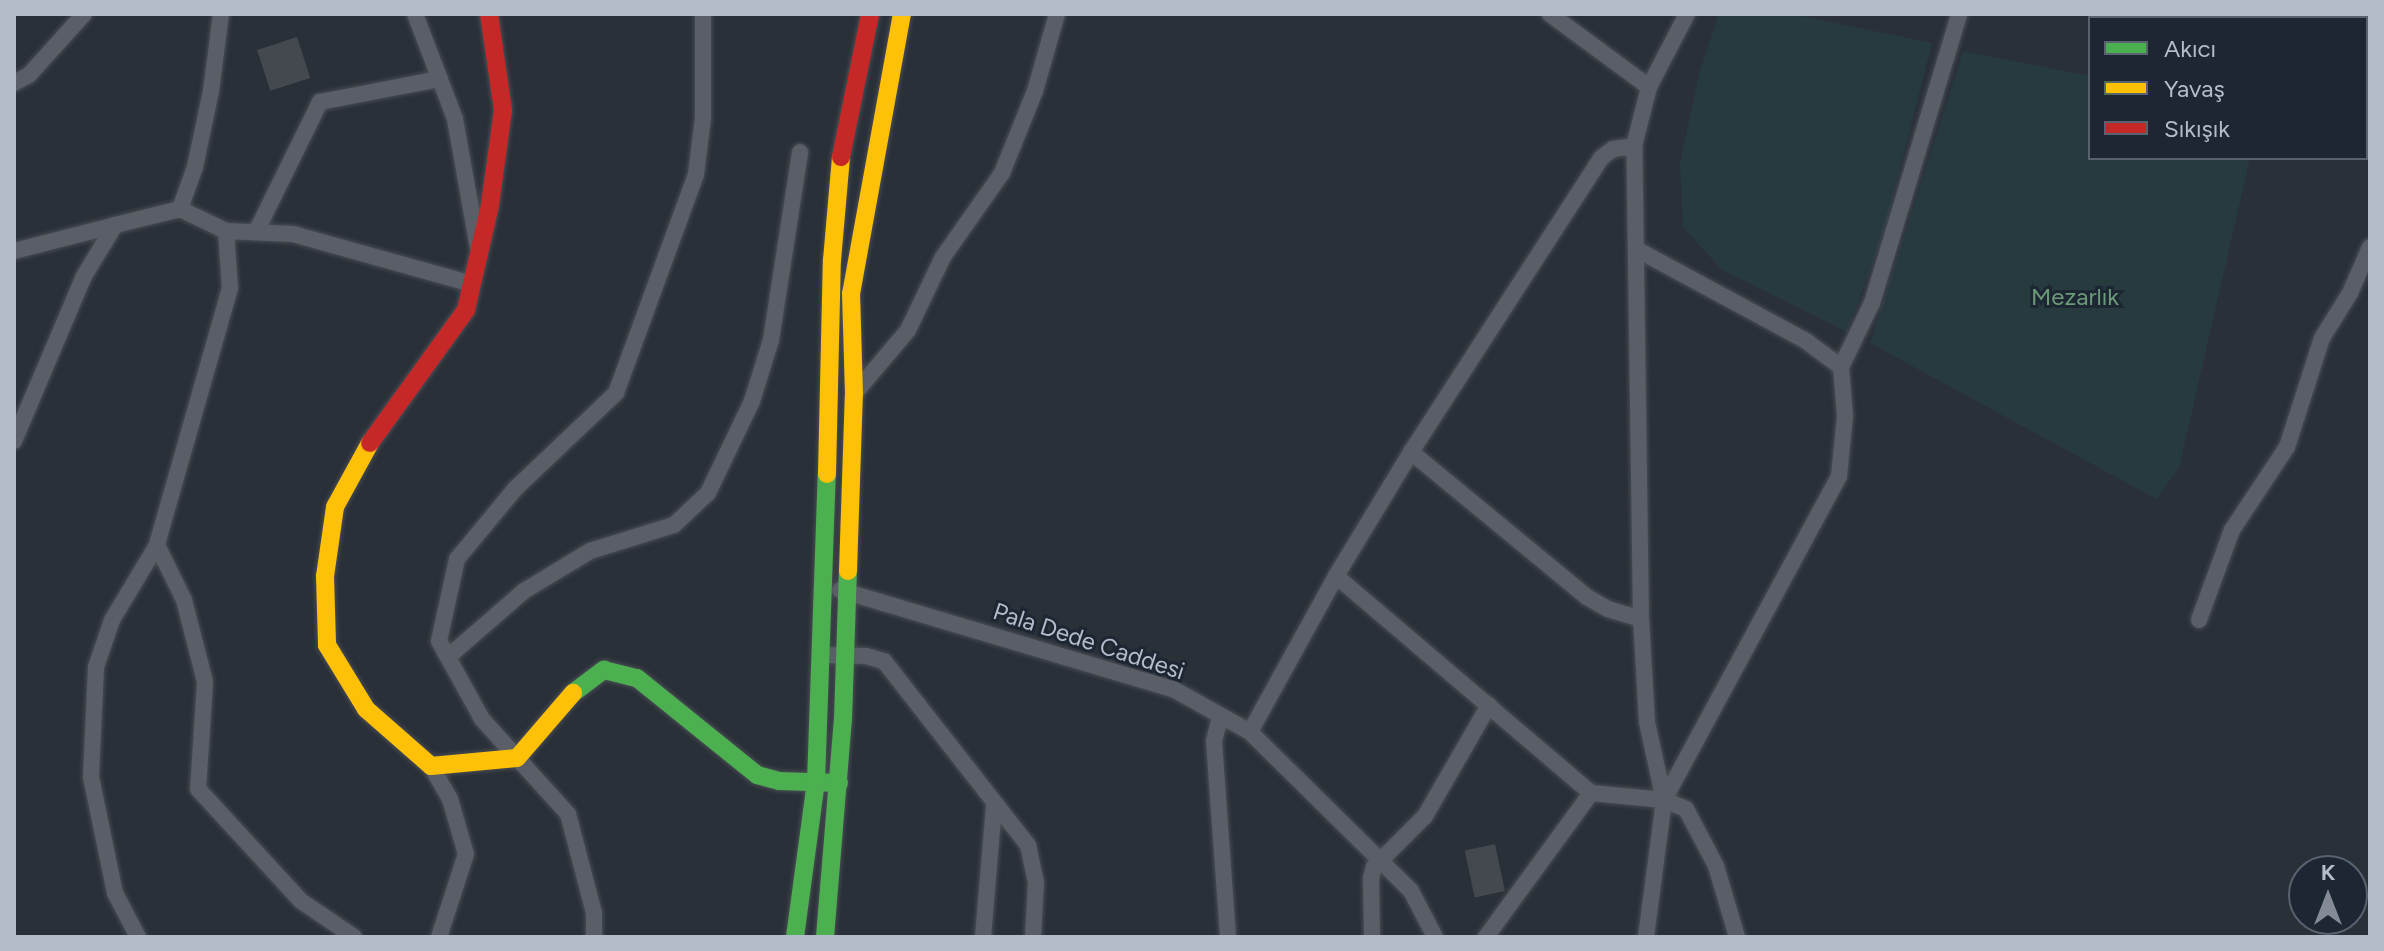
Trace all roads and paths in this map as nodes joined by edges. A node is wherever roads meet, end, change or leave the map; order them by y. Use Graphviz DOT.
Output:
graph roads {
  1 [pos="84,14"];
  2 [pos="221,14"];
  3 [pos="415,14"];
  4 [pos="489,14"];
  5 [pos="703,14"];
  6 [pos="870,14"];
  7 [pos="902,14"];
  8 [pos="1057,14"];
  9 [pos="1550,14"];
  10 [pos="1687,14"];
  11 [pos="1959,14"];
  12 [pos="440,79"];
  13 [pos="14,83"];
  14 [pos="1649,87"];
  15 [pos="1634,146"];
  16 [pos="800,152"];
  17 [pos="180,209"];
  18 [pos="115,225"];
  19 [pos="226,231"];
  20 [pos="256,232"];
  21 [pos="2370,247"];
  22 [pos="1636,249"];
  23 [pos="14,251"];
  24 [pos="479,254"];
  25 [pos="472,284"];
  26 [pos="1841,367"];
  27 [pos="854,394"];
  28 [pos="14,441"];
  29 [pos="1411,452"];
  30 [pos="157,545"];
  31 [pos="1336,576"];
  32 [pos="825,590"];
  33 [pos="849,590"];
  34 [pos="1641,619"];
  35 [pos="2199,620"];
  36 [pos="822,655"];
  37 [pos="846,656"];
  38 [pos="448,657"];
  39 [pos="1489,705"];
  40 [pos="1220,717"];
  41 [pos="1250,732"];
  42 [pos="517,758"];
  43 [pos="431,766"];
  44 [pos="816,782"];
  45 [pos="839,783"];
  46 [pos="1591,793"];
  47 [pos="1664,800"];
  48 [pos="994,806"];
  49 [pos="1380,859"];
  50 [pos="1646,936"];
  51 [pos="138,937"];
  52 [pos="354,937"];
  53 [pos="439,937"];
  54 [pos="594,937"];
  55 [pos="795,937"];
  56 [pos="825,937"];
  57 [pos="983,937"];
  58 [pos="1033,937"];
  59 [pos="1228,937"];
  60 [pos="1372,937"];
  61 [pos="1435,937"];
  62 [pos="1486,937"];
  63 [pos="1737,937"];
  1 -- 13 [label="street"];
  2 -- 17 [label="street"];
  3 -- 12 [label="street"];
  4 -- 24 [label="street"];
  5 -- 38 [label="street"];
  6 -- 32 [label="street"];
  7 -- 27 [label="street"];
  8 -- 27 [label="street"];
  9 -- 14 [label="street"];
  10 -- 14 [label="street"];
  11 -- 26 [label="street"];
  12 -- 20 [label="street"];
  12 -- 24 [label="street"];
  14 -- 15 [label="street"];
  15 -- 22 [label="street"];
  15 -- 29 [label="street"];
  16 -- 38 [label="street"];
  17 -- 18 [label="street"];
  17 -- 19 [label="street"];
  18 -- 23 [label="street"];
  18 -- 28 [label="street"];
  19 -- 20 [label="street"];
  19 -- 30 [label="street"];
  20 -- 25 [label="street"];
  21 -- 35 [label="street"];
  22 -- 26 [label="street"];
  22 -- 34 [label="street"];
  24 -- 25 [label="street"];
  25 -- 43 [label="street"];
  26 -- 47 [label="street"];
  27 -- 33 [label="street"];
  29 -- 31 [label="street"];
  29 -- 34 [label="street"];
  30 -- 51 [label="street"];
  30 -- 52 [label="street"];
  31 -- 39 [label="street"];
  31 -- 41 [label="street"];
  32 -- 33 [label="street, Pala Dede Caddesi"];
  32 -- 36 [label="street"];
  33 -- 37 [label="street"];
  33 -- 40 [label="street, Pala Dede Caddesi"];
  34 -- 47 [label="street"];
  36 -- 37 [label="street"];
  36 -- 44 [label="street"];
  37 -- 45 [label="street"];
  37 -- 48 [label="street"];
  38 -- 42 [label="street"];
  39 -- 46 [label="street"];
  39 -- 49 [label="street"];
  40 -- 41 [label="street, Pala Dede Caddesi"];
  40 -- 59 [label="street"];
  41 -- 49 [label="street, Pala Dede Caddesi"];
  42 -- 43 [label="street"];
  42 -- 44 [label="street"];
  42 -- 54 [label="street"];
  43 -- 53 [label="street"];
  44 -- 45 [label="street"];
  44 -- 55 [label="street"];
  45 -- 56 [label="street"];
  46 -- 47 [label="street"];
  46 -- 62 [label="street"];
  47 -- 50 [label="street"];
  47 -- 63 [label="street"];
  48 -- 57 [label="street"];
  48 -- 58 [label="street"];
  49 -- 60 [label="street"];
  49 -- 61 [label="street, Pala Dede Caddesi"];
}
